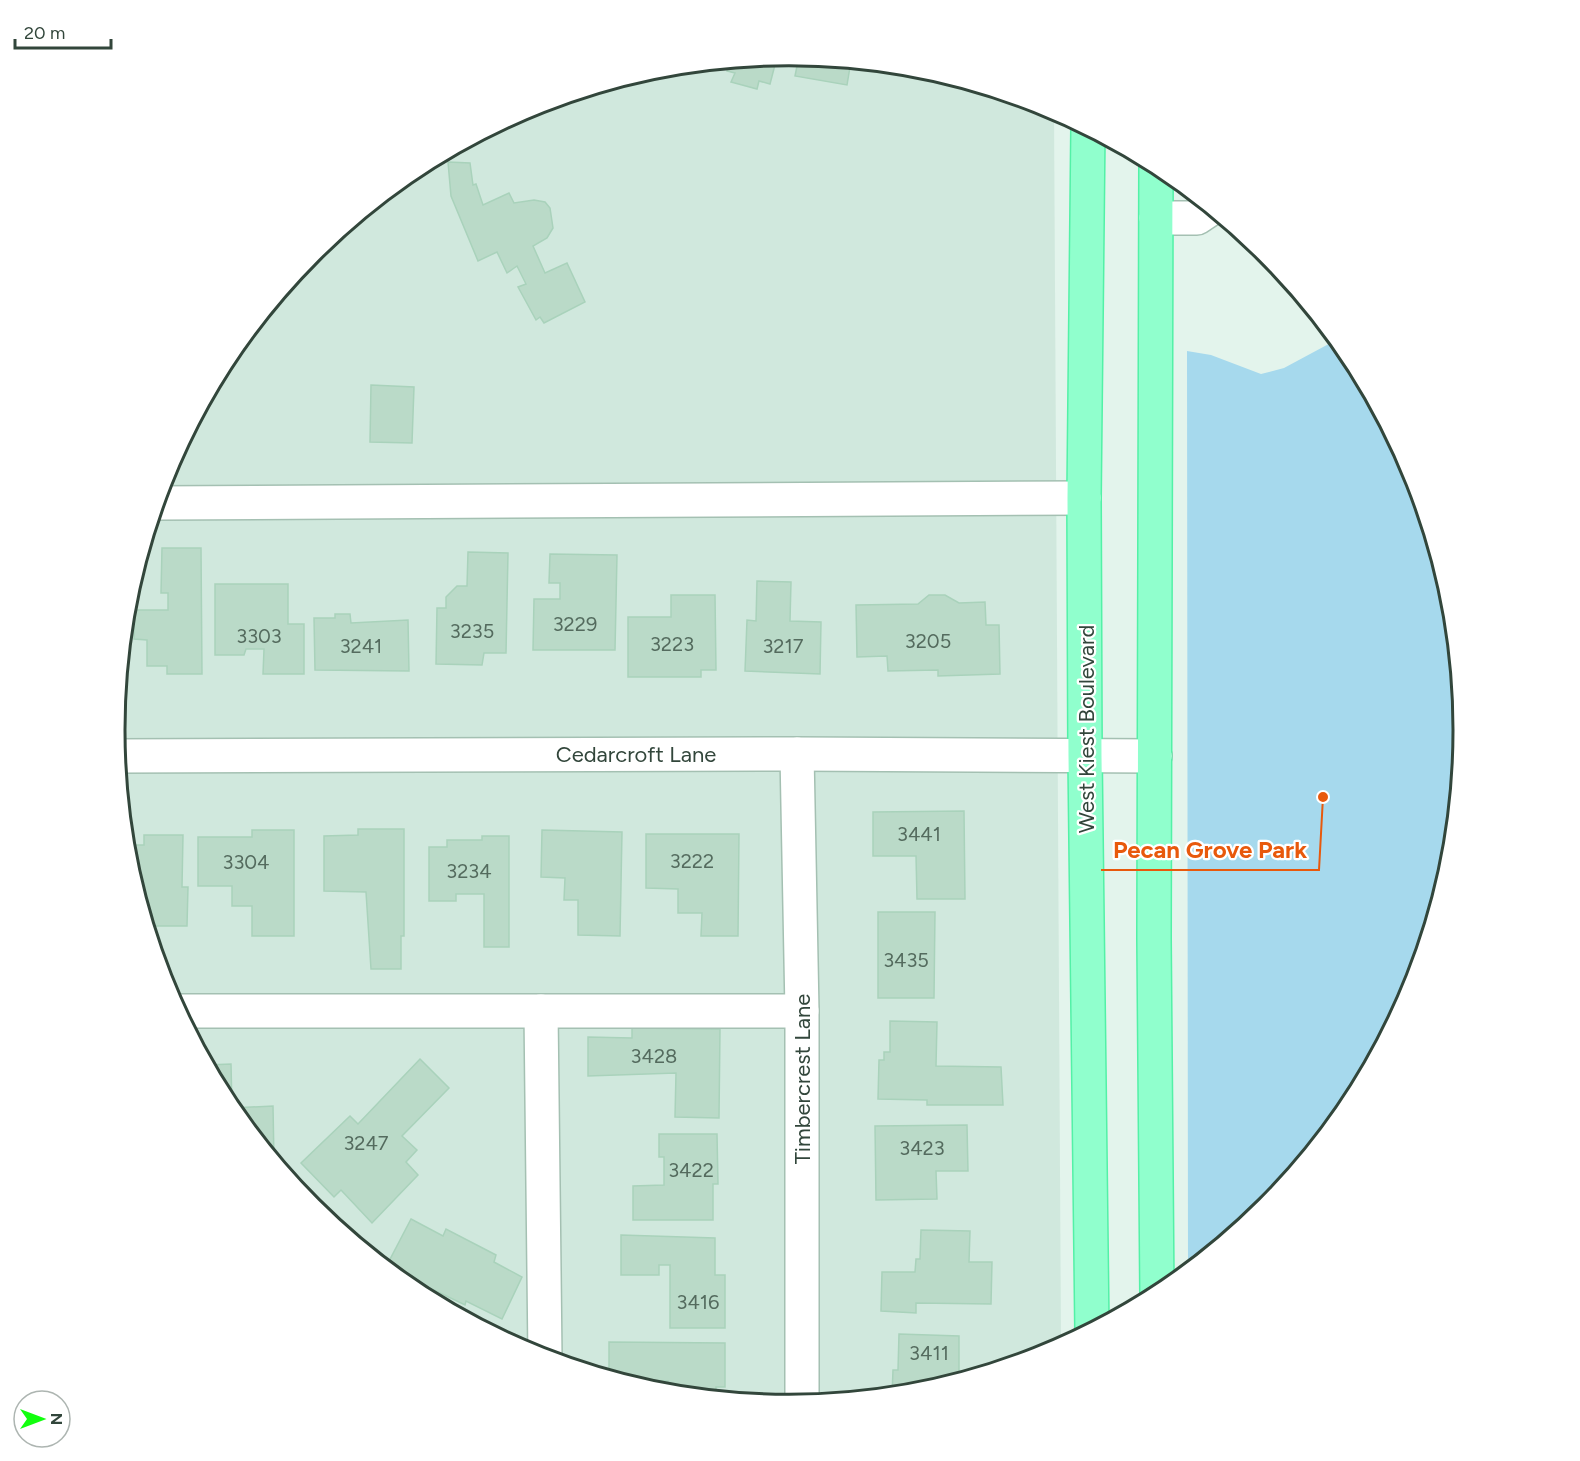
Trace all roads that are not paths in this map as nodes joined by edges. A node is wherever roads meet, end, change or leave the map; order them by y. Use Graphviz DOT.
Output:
graph roads {
  1 [pos="1088,137"];
  2 [pos="1156,176"];
  3 [pos="1206,212"];
  4 [pos="1156,218"];
  5 [pos="1084,498"];
  6 [pos="166,503"];
  7 [pos="796,754"];
  8 [pos="126,756"];
  9 [pos="1085,756"];
  10 [pos="1155,756"];
  11 [pos="188,1011"];
  12 [pos="541,1011"];
  13 [pos="802,1011"];
  14 [pos="1157,1284"];
  15 [pos="1092,1322"];
  16 [pos="545,1348"];
  17 [pos="802,1395"];
  1 -- 5 [label="main road, West Kiest Boulevard"];
  2 -- 4 [label="main road"];
  3 -- 4 [label="street"];
  4 -- 10 [label="main road"];
  5 -- 6 [label="street"];
  5 -- 9 [label="main road, West Kiest Boulevard"];
  7 -- 8 [label="street, Cedarcroft Lane"];
  7 -- 9 [label="street, Cedarcroft Lane"];
  7 -- 13 [label="street, Timbercrest Lane"];
  9 -- 10 [label="street, Cedarcroft Lane"];
  9 -- 15 [label="main road, West Kiest Boulevard"];
  10 -- 14 [label="main road"];
  11 -- 12 [label="street"];
  12 -- 13 [label="street"];
  12 -- 16 [label="street"];
  13 -- 17 [label="street, Timbercrest Lane"];
}
